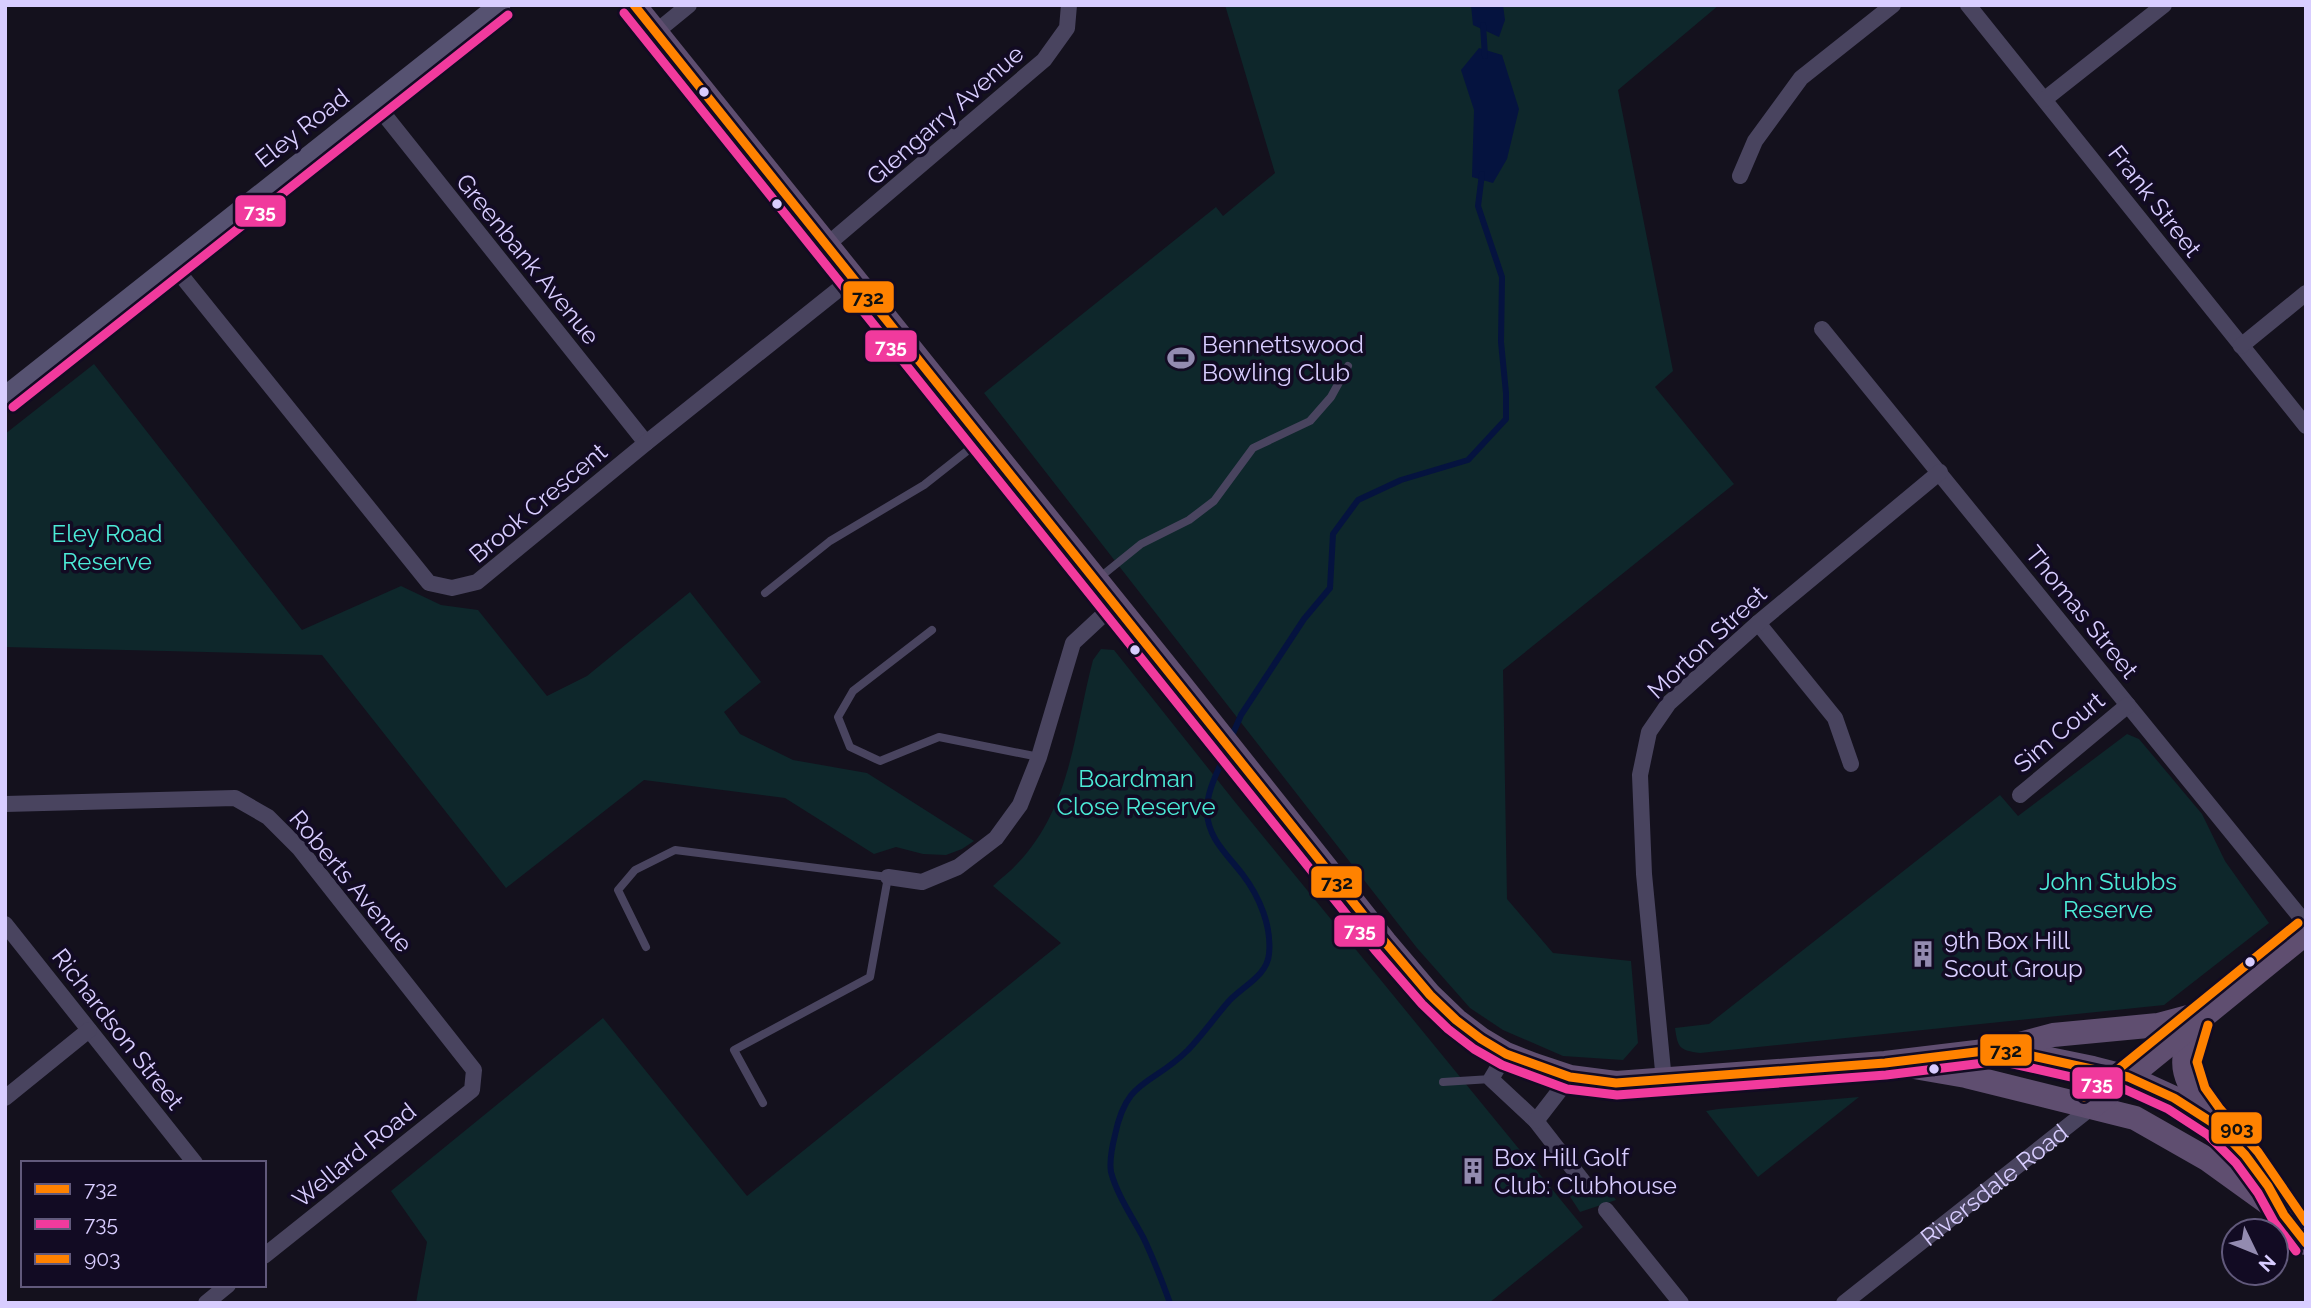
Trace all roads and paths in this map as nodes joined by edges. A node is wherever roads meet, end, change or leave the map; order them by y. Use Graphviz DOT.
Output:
graph roads {
  1 [pos="500,5"];
  2 [pos="634,5"];
  3 [pos="689,5"];
  4 [pos="1069,5"];
  5 [pos="1893,5"];
  6 [pos="1968,5"];
  7 [pos="2164,5"];
  8 [pos="656,32"];
  9 [pos="2045,99"];
  10 [pos="375,103"];
  11 [pos="1740,176"];
  12 [pos="828,244"];
  13 [pos="172,264"];
  14 [pos="854,276"];
  15 [pos="2306,293"];
  16 [pos="1822,329"];
  17 [pos="2241,346"];
  18 [pos="1348,366"];
  19 [pos="5,397"];
  20 [pos="2306,426"];
  21 [pos="983,438"];
  22 [pos="646,443"];
  23 [pos="1940,472"];
  24 [pos="1096,580"];
  25 [pos="765,593"];
  26 [pos="1116,603"];
  27 [pos="1758,622"];
  28 [pos="932,630"];
  29 [pos="2128,705"];
  30 [pos="1038,757"];
  31 [pos="1852,764"];
  32 [pos="2020,795"];
  33 [pos="5,804"];
  34 [pos="888,877"];
  35 [pos="5,924"];
  36 [pos="2306,924"];
  37 [pos="2306,933"];
  38 [pos="646,947"];
  39 [pos="2202,1016"];
  40 [pos="89,1030"];
  41 [pos="2001,1049"];
  42 [pos="1506,1054"];
  43 [pos="1885,1063"];
  44 [pos="1570,1077"];
  45 [pos="2128,1077"];
  46 [pos="1491,1079"];
  47 [pos="1664,1081"];
  48 [pos="1443,1082"];
  49 [pos="472,1090"];
  50 [pos="5,1098"];
  51 [pos="764,1103"];
  52 [pos="2092,1107"];
  53 [pos="1536,1121"];
  54 [pos="2216,1125"];
  55 [pos="193,1161"];
  56 [pos="1588,1188"];
  57 [pos="1606,1210"];
  58 [pos="2284,1214"];
  59 [pos="2306,1242"];
  60 [pos="266,1252"];
  61 [pos="226,1287"];
  62 [pos="206,1303"];
  63 [pos="1681,1303"];
  64 [pos="1844,1303"];
  1 -- 10 [label="main road, Eley Road"];
  2 -- 8 [label="main road"];
  3 -- 8 [label="street"];
  4 -- 12 [label="street, Glengarry Avenue"];
  5 -- 11 [label="street"];
  6 -- 9 [label="street, Frank Street"];
  7 -- 9 [label="street"];
  8 -- 12 [label="main road"];
  9 -- 17 [label="street, Frank Street"];
  10 -- 13 [label="main road, Eley Road"];
  10 -- 22 [label="street, Greenbank Avenue"];
  12 -- 14 [label="main road"];
  13 -- 19 [label="main road, Eley Road"];
  13 -- 22 [label="street, Brook Crescent"];
  14 -- 21 [label="main road"];
  14 -- 22 [label="street, Brook Crescent"];
  15 -- 17 [label="street"];
  16 -- 23 [label="street, Thomas Street"];
  17 -- 20 [label="street, Frank Street"];
  18 -- 24 [label="lane"];
  21 -- 24 [label="main road"];
  21 -- 25 [label="lane"];
  23 -- 27 [label="street, Morton Street"];
  23 -- 29 [label="street, Thomas Street"];
  24 -- 26 [label="main road"];
  26 -- 30 [label="street"];
  26 -- 42 [label="main road"];
  27 -- 31 [label="street"];
  27 -- 47 [label="street, Morton Street"];
  28 -- 30 [label="lane"];
  29 -- 32 [label="street, Sim Court"];
  29 -- 36 [label="street, Thomas Street"];
  30 -- 34 [label="street"];
  33 -- 49 [label="street, Roberts Avenue"];
  34 -- 38 [label="lane"];
  34 -- 51 [label="lane"];
  35 -- 40 [label="street, Richardson Street"];
  37 -- 39 [label="main road, Riversdale Road"];
  39 -- 41 [label="main road"];
  39 -- 45 [label="main road, Riversdale Road"];
  39 -- 54 [label="main road"];
  40 -- 50 [label="street"];
  40 -- 55 [label="street, Richardson Street"];
  41 -- 43 [label="main road"];
  41 -- 45 [label="main road"];
  42 -- 44 [label="main road"];
  42 -- 46 [label="street"];
  43 -- 47 [label="main road"];
  43 -- 52 [label="main road"];
  44 -- 47 [label="main road"];
  44 -- 53 [label="street"];
  45 -- 52 [label="main road, Riversdale Road"];
  45 -- 54 [label="main road"];
  46 -- 48 [label="lane"];
  46 -- 53 [label="street"];
  49 -- 60 [label="street, Wellard Road"];
  52 -- 58 [label="main road"];
  52 -- 64 [label="street, Riversdale Road"];
  53 -- 56 [label="street"];
  54 -- 58 [label="main road"];
  57 -- 63 [label="street"];
  58 -- 59 [label="main road"];
  61 -- 62 [label="street"];
}
